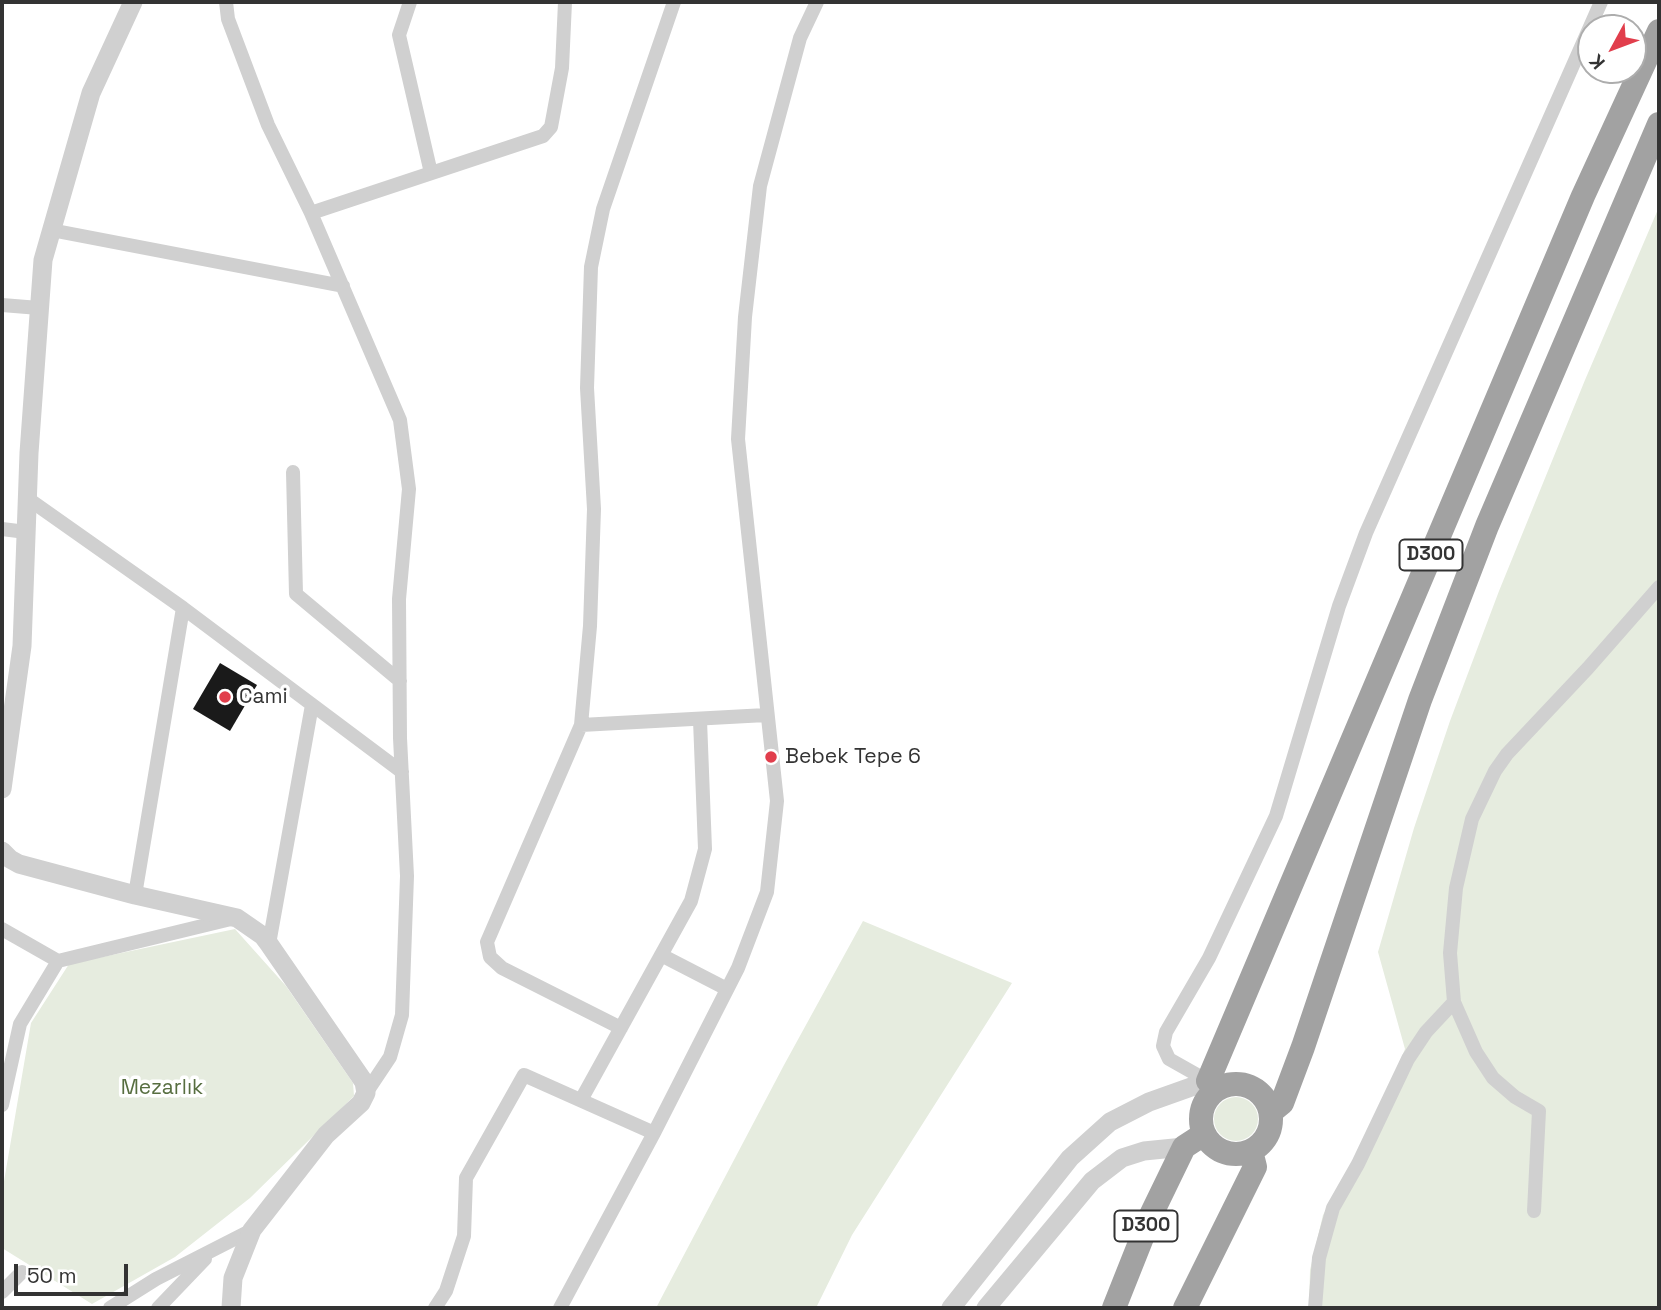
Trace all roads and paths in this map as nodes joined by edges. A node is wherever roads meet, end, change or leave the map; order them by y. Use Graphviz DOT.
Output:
graph roads {
  1 [pos="133,2"];
  2 [pos="226,2"];
  3 [pos="410,2"];
  4 [pos="565,2"];
  5 [pos="674,2"];
  6 [pos="817,2"];
  7 [pos="1601,2"];
  8 [pos="1659,31"];
  9 [pos="1659,124"];
  10 [pos="431,173"];
  11 [pos="311,213"];
  12 [pos="51,230"];
  13 [pos="343,286"];
  14 [pos="2,305"];
  15 [pos="39,308"];
  16 [pos="293,472"];
  17 [pos="27,498"];
  18 [pos="2,529"];
  19 [pos="26,532"];
  20 [pos="1659,587"];
  21 [pos="183,608"];
  22 [pos="400,681"];
  23 [pos="312,705"];
  24 [pos="766,715"];
  25 [pos="700,720"];
  26 [pos="580,724"];
  27 [pos="402,772"];
  28 [pos="2,789"];
  29 [pos="2,851"];
  30 [pos="135,895"];
  31 [pos="237,918"];
  32 [pos="2,929"];
  33 [pos="269,944"];
  34 [pos="661,955"];
  35 [pos="58,961"];
  36 [pos="727,989"];
  37 [pos="1454,1002"];
  38 [pos="621,1028"];
  39 [pos="1213,1085"];
  40 [pos="366,1093"];
  41 [pos="581,1100"];
  42 [pos="2,1105"];
  43 [pos="1277,1108"];
  44 [pos="654,1133"];
  45 [pos="1194,1140"];
  46 [pos="1253,1159"];
  47 [pos="1534,1211"];
  48 [pos="252,1230"];
  49 [pos="214,1250"];
  50 [pos="22,1272"];
  51 [pos="2,1292"];
  52 [pos="110,1308"];
  53 [pos="158,1308"];
  54 [pos="232,1308"];
  55 [pos="435,1308"];
  56 [pos="560,1308"];
  57 [pos="951,1308"];
  58 [pos="985,1308"];
  59 [pos="1114,1308"];
  60 [pos="1185,1308"];
  61 [pos="1315,1308"];
  1 -- 12 [label="street"];
  2 -- 11 [label="street"];
  3 -- 10 [label="street"];
  4 -- 10 [label="street"];
  5 -- 26 [label="street"];
  6 -- 24 [label="street"];
  7 -- 39 [label="street"];
  8 -- 39 [label="highway, D300"];
  9 -- 43 [label="highway, D300"];
  10 -- 11 [label="street"];
  11 -- 13 [label="street"];
  12 -- 13 [label="street"];
  12 -- 15 [label="street"];
  13 -- 22 [label="street"];
  14 -- 15 [label="street"];
  15 -- 17 [label="street"];
  16 -- 22 [label="street"];
  17 -- 19 [label="street"];
  17 -- 21 [label="street"];
  18 -- 19 [label="street"];
  19 -- 28 [label="street"];
  20 -- 37 [label="street"];
  21 -- 23 [label="street"];
  21 -- 30 [label="street"];
  22 -- 27 [label="street"];
  23 -- 27 [label="street"];
  23 -- 33 [label="street"];
  24 -- 25 [label="street"];
  24 -- 36 [label="street"];
  25 -- 26 [label="street"];
  25 -- 34 [label="street"];
  26 -- 38 [label="street"];
  27 -- 40 [label="street"];
  29 -- 30 [label="street"];
  30 -- 31 [label="street"];
  31 -- 33 [label="street"];
  31 -- 35 [label="street"];
  32 -- 35 [label="street"];
  33 -- 40 [label="street"];
  34 -- 36 [label="street"];
  34 -- 38 [label="street"];
  35 -- 42 [label="street"];
  36 -- 44 [label="street"];
  37 -- 47 [label="street"];
  37 -- 61 [label="street"];
  38 -- 41 [label="street"];
  39 -- 43 [label="highway"];
  39 -- 45 [label="highway"];
  39 -- 57 [label="street"];
  40 -- 48 [label="street"];
  41 -- 44 [label="street"];
  41 -- 55 [label="street"];
  43 -- 46 [label="highway"];
  44 -- 56 [label="street"];
  45 -- 46 [label="highway"];
  45 -- 58 [label="street"];
  45 -- 59 [label="highway, D300"];
  46 -- 60 [label="highway"];
  48 -- 49 [label="street"];
  48 -- 54 [label="street"];
  49 -- 52 [label="street"];
  49 -- 53 [label="street"];
  50 -- 51 [label="street"];
}
